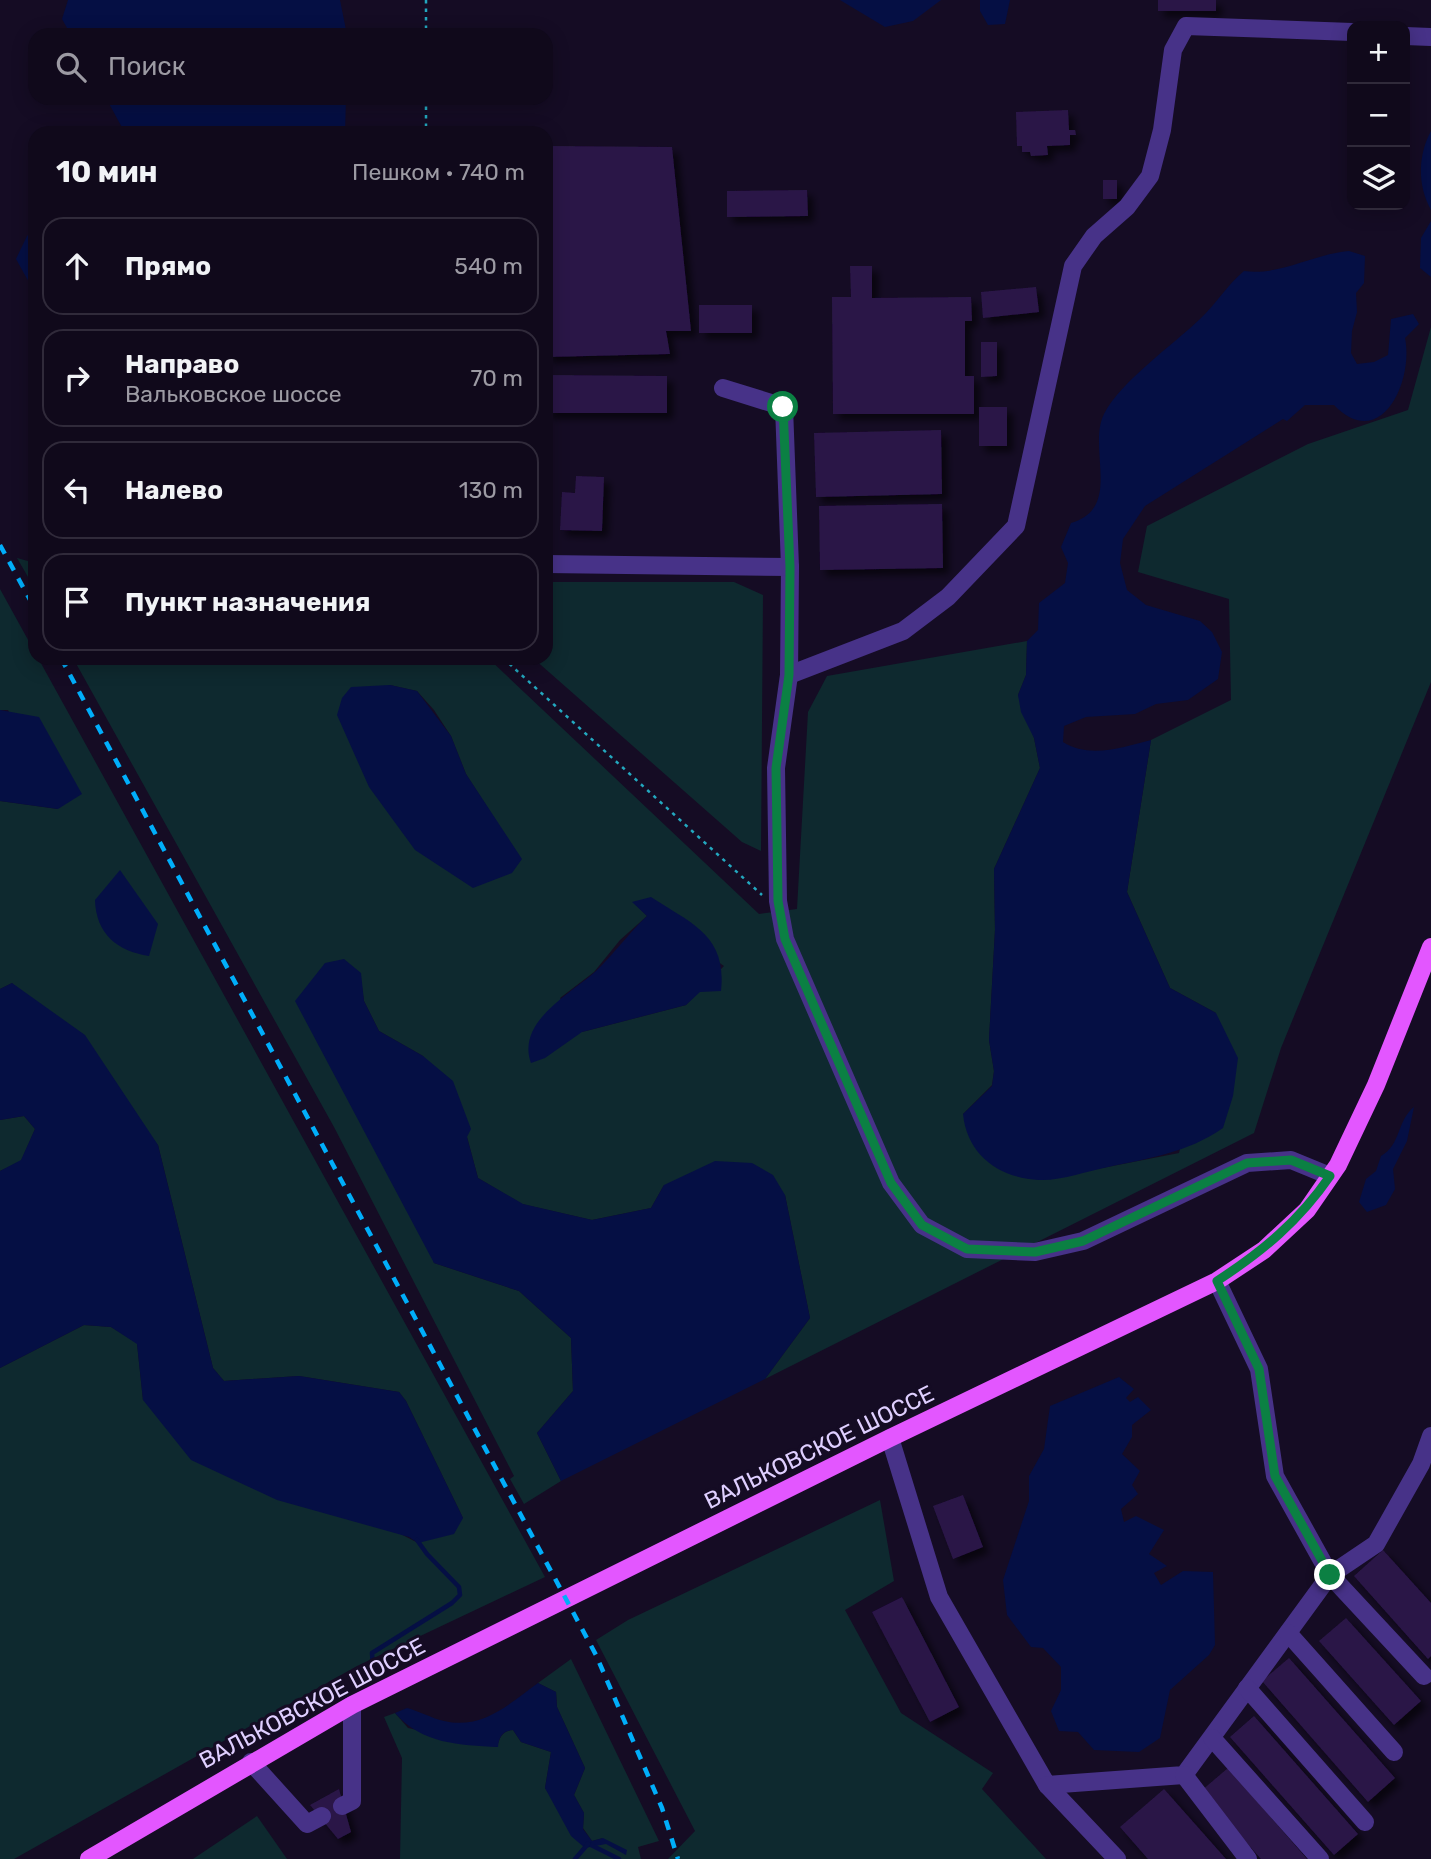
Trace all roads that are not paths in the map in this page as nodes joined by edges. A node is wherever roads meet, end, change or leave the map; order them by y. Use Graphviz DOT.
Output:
graph roads {
  1 [pos="1347,32"];
  2 [pos="1410,36"];
  3 [pos="1431,37"];
  4 [pos="723,388"];
  5 [pos="553,564"];
  6 [pos="790,567"];
  7 [pos="789,675"];
  8 [pos="1431,947"];
  9 [pos="1330,1176"];
  10 [pos="1217,1281"];
  11 [pos="1431,1436"];
  12 [pos="890,1438"];
  13 [pos="1330,1575"];
  14 [pos="1288,1633"];
  15 [pos="1424,1676"];
  16 [pos="1247,1688"];
  17 [pos="352,1705"];
  18 [pos="1212,1738"];
  19 [pos="1394,1752"];
  20 [pos="251,1762"];
  21 [pos="1184,1775"];
  22 [pos="1046,1785"];
  23 [pos="342,1806"];
  24 [pos="322,1816"];
  25 [pos="1365,1822"];
  26 [pos="89,1859"];
  27 [pos="1117,1859"];
  28 [pos="1248,1859"];
  29 [pos="1320,1859"];
  1 -- 7 [label="lane"];
  2 -- 3 [label="lane"];
  4 -- 6 [label="lane"];
  5 -- 6 [label="lane"];
  6 -- 7 [label="lane"];
  7 -- 9 [label="lane"];
  8 -- 9 [label="main road, ВАЛЬКОВСКОЕ ШОССЕ"];
  9 -- 10 [label="main road, ВАЛЬКОВСКОЕ ШОССЕ"];
  10 -- 12 [label="main road, ВАЛЬКОВСКОЕ ШОССЕ"];
  10 -- 13 [label="lane"];
  11 -- 13 [label="lane"];
  12 -- 17 [label="main road, ВАЛЬКОВСКОЕ ШОССЕ"];
  12 -- 22 [label="lane"];
  13 -- 14 [label="lane"];
  13 -- 15 [label="lane"];
  14 -- 16 [label="lane"];
  14 -- 19 [label="lane"];
  16 -- 18 [label="lane"];
  16 -- 25 [label="lane"];
  17 -- 20 [label="main road, ВАЛЬКОВСКОЕ ШОССЕ"];
  17 -- 23 [label="lane"];
  18 -- 21 [label="lane"];
  18 -- 29 [label="lane"];
  20 -- 24 [label="lane"];
  20 -- 26 [label="main road, ВАЛЬКОВСКОЕ ШОССЕ"];
  21 -- 22 [label="lane"];
  21 -- 28 [label="lane"];
  22 -- 27 [label="lane"];
}
